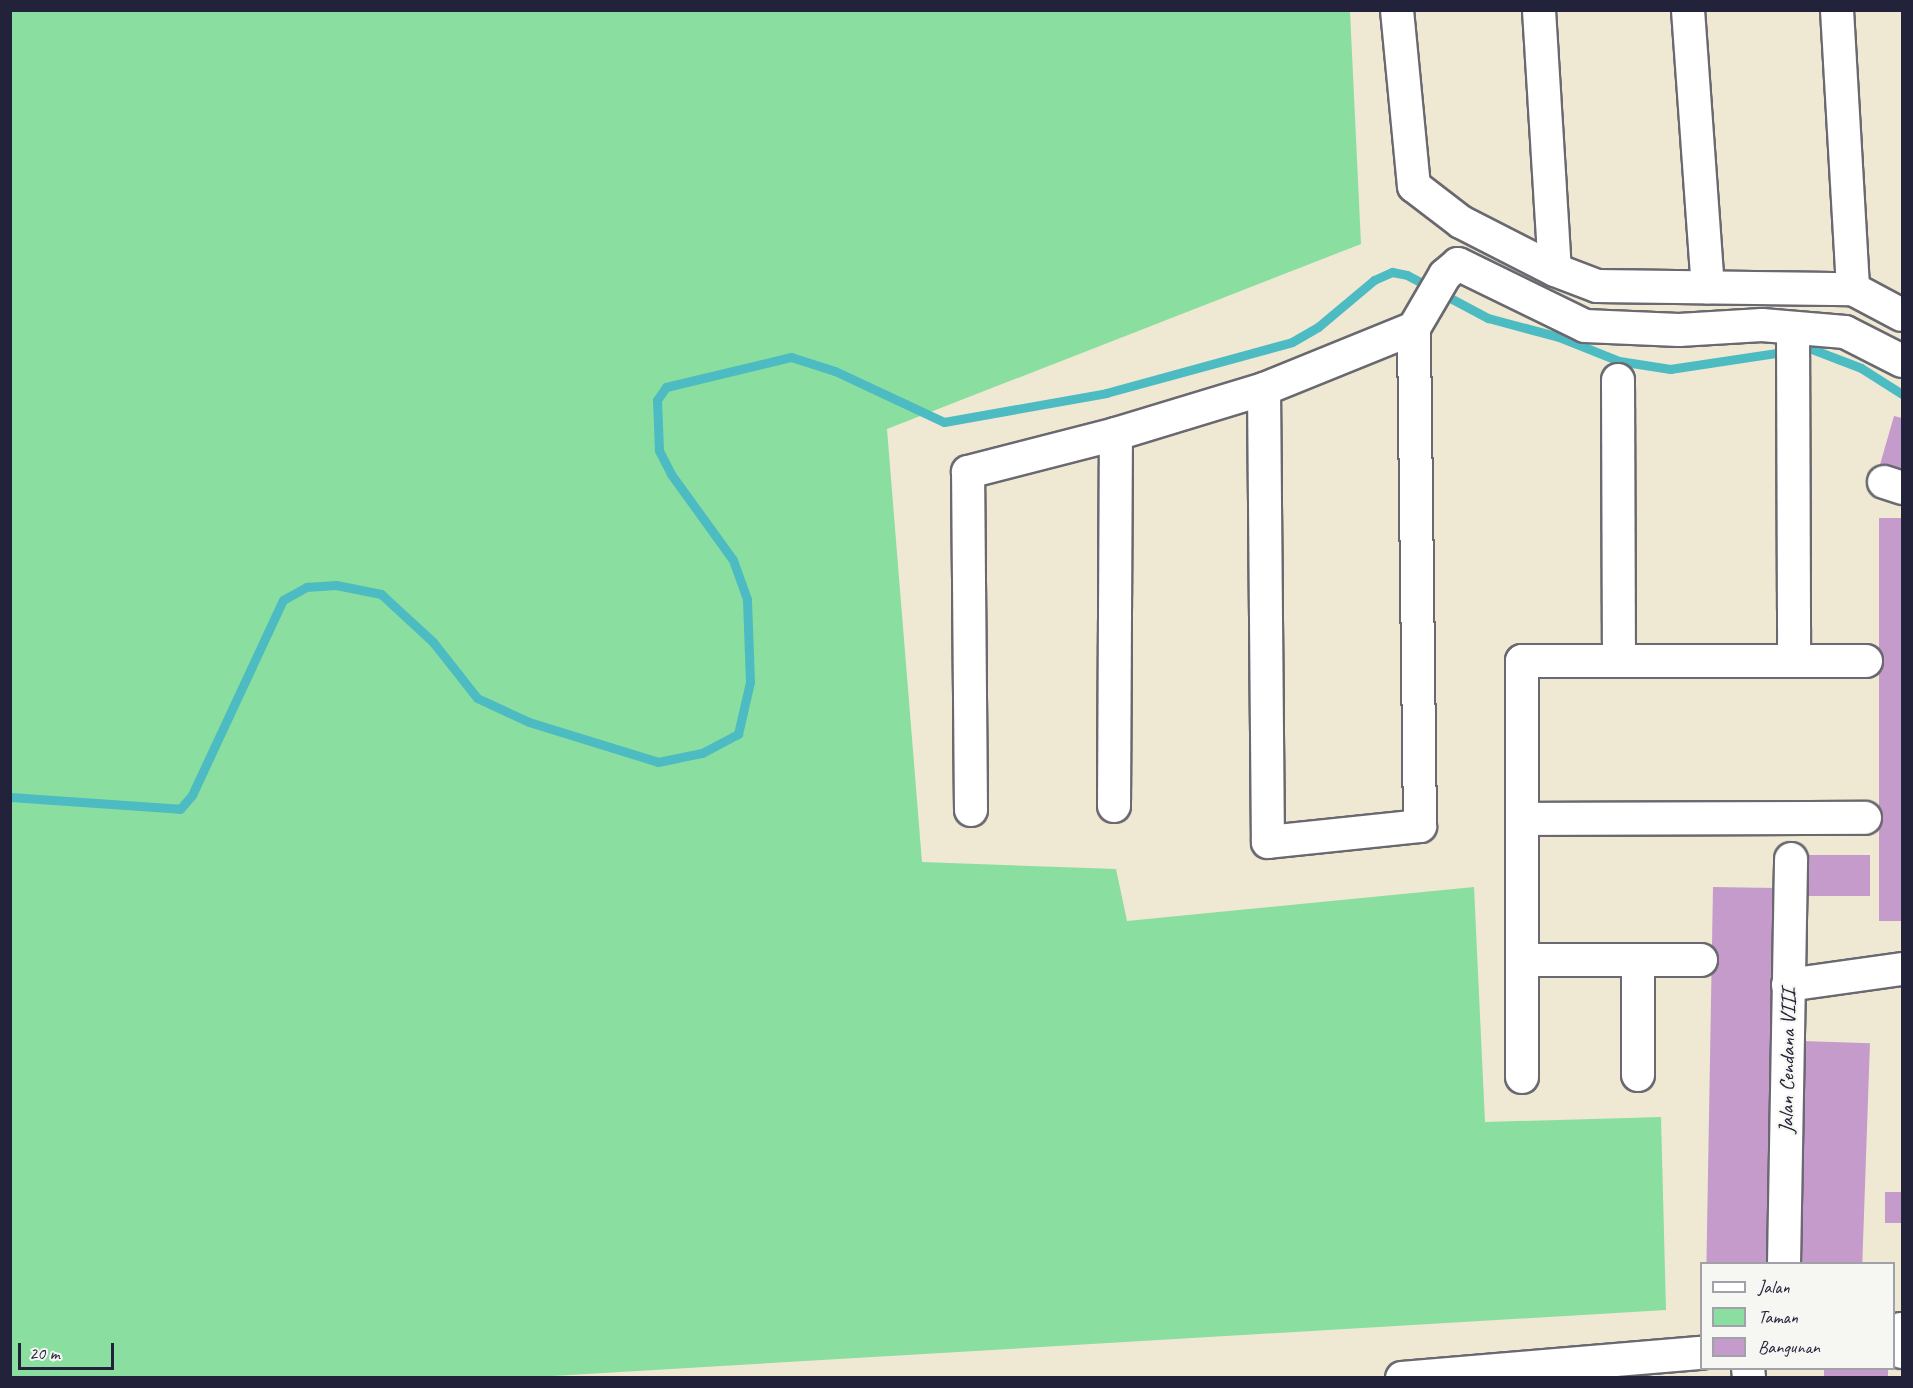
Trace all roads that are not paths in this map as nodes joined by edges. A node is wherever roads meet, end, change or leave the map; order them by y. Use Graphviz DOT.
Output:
graph roads {
  1 [pos="1397,10"];
  2 [pos="1539,10"];
  3 [pos="1688,10"];
  4 [pos="1837,10"];
  5 [pos="1555,270"];
  6 [pos="1707,286"];
  7 [pos="1853,289"];
  8 [pos="1420,315"];
  9 [pos="1902,315"];
  10 [pos="1793,329"];
  11 [pos="1902,362"];
  12 [pos="1618,380"];
  13 [pos="1264,389"];
  14 [pos="1116,434"];
  15 [pos="1618,661"];
  16 [pos="1794,661"];
  17 [pos="1866,662"];
  18 [pos="1114,806"];
  19 [pos="971,810"];
  20 [pos="1865,818"];
  21 [pos="1522,819"];
  22 [pos="1791,859"];
  23 [pos="1522,960"];
  24 [pos="1638,960"];
  25 [pos="1701,960"];
  26 [pos="1902,969"];
  27 [pos="1788,985"];
  28 [pos="1638,1075"];
  29 [pos="1522,1077"];
  30 [pos="1784,1262"];
  31 [pos="1700,1353"];
  32 [pos="1572,1370"];
  33 [pos="1402,1377"];
  1 -- 5 [label="street"];
  2 -- 5 [label="street"];
  3 -- 6 [label="street"];
  4 -- 7 [label="street"];
  5 -- 6 [label="street"];
  6 -- 7 [label="street"];
  7 -- 9 [label="street"];
  8 -- 10 [label="street"];
  8 -- 13 [label="street"];
  8 -- 13 [label="street"];
  10 -- 11 [label="street"];
  10 -- 16 [label="street"];
  12 -- 15 [label="street"];
  13 -- 14 [label="street"];
  14 -- 18 [label="street"];
  14 -- 19 [label="street"];
  15 -- 16 [label="street"];
  15 -- 21 [label="street"];
  16 -- 17 [label="street"];
  20 -- 21 [label="street"];
  21 -- 23 [label="street"];
  22 -- 27 [label="street, Jalan Cendana VIII"];
  23 -- 24 [label="street"];
  23 -- 29 [label="street"];
  24 -- 25 [label="street"];
  24 -- 28 [label="street"];
  26 -- 27 [label="street"];
  27 -- 30 [label="street, Jalan Cendana VIII"];
  31 -- 32 [label="street"];
  32 -- 33 [label="street"];
}
